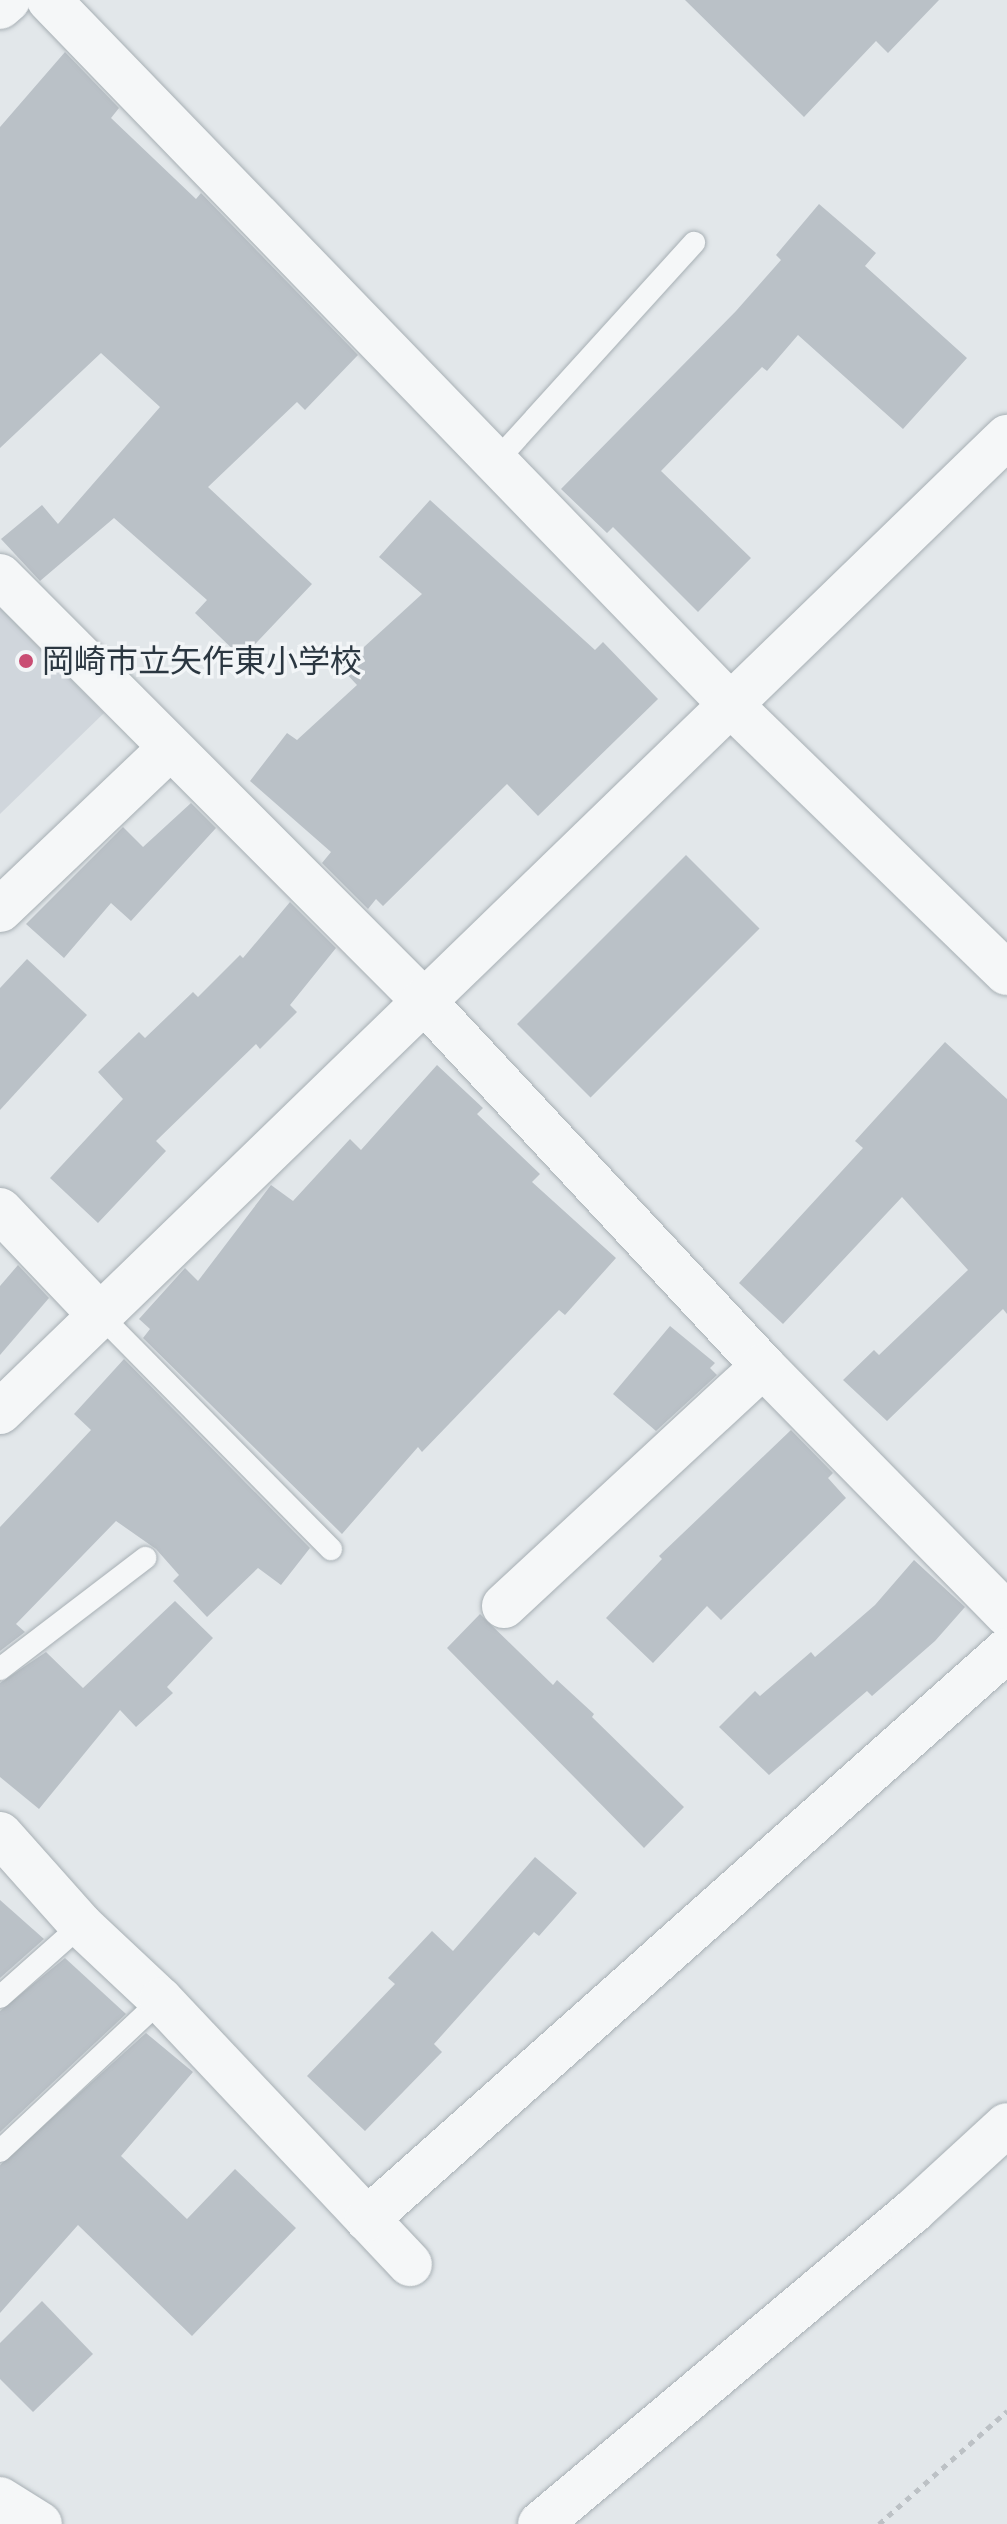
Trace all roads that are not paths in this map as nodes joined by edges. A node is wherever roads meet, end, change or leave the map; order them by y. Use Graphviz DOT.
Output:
graph roads {
  1 [pos="8,0"];
  2 [pos="49,0"];
  3 [pos="0,7"];
  4 [pos="694,243"];
  5 [pos="1007,437"];
  6 [pos="498,459"];
  7 [pos="0,576"];
  8 [pos="732,706"];
  9 [pos="170,748"];
  10 [pos="0,910"];
  11 [pos="1002,958"];
  12 [pos="423,1000"];
  13 [pos="0,1210"];
  14 [pos="100,1315"];
  15 [pos="763,1366"];
  16 [pos="0,1412"];
  17 [pos="331,1549"];
  18 [pos="145,1558"];
  19 [pos="504,1606"];
  20 [pos="1007,1614"];
  21 [pos="1007,1650"];
  22 [pos="0,1669"];
  23 [pos="0,1834"];
  24 [pos="81,1925"];
  25 [pos="0,1997"];
  26 [pos="161,2000"];
  27 [pos="1007,2125"];
  28 [pos="0,2151"];
  29 [pos="367,2219"];
  30 [pos="410,2264"];
  31 [pos="0,2499"];
  32 [pos="40,2524"];
  33 [pos="540,2524"];
  1 -- 3 [label="street"];
  2 -- 6 [label="street"];
  4 -- 6 [label="lane"];
  5 -- 8 [label="street"];
  6 -- 8 [label="street"];
  7 -- 9 [label="street"];
  8 -- 11 [label="street"];
  8 -- 12 [label="street"];
  9 -- 10 [label="street"];
  9 -- 12 [label="street"];
  12 -- 14 [label="street"];
  12 -- 15 [label="street"];
  13 -- 14 [label="street"];
  14 -- 16 [label="street"];
  14 -- 17 [label="lane"];
  15 -- 19 [label="street"];
  15 -- 20 [label="street"];
  18 -- 22 [label="lane"];
  21 -- 29 [label="street"];
  23 -- 24 [label="street"];
  24 -- 25 [label="lane"];
  24 -- 26 [label="street"];
  26 -- 28 [label="lane"];
  26 -- 29 [label="street"];
  27 -- 33 [label="street"];
  29 -- 30 [label="street"];
  31 -- 32 [label="street"];
}
